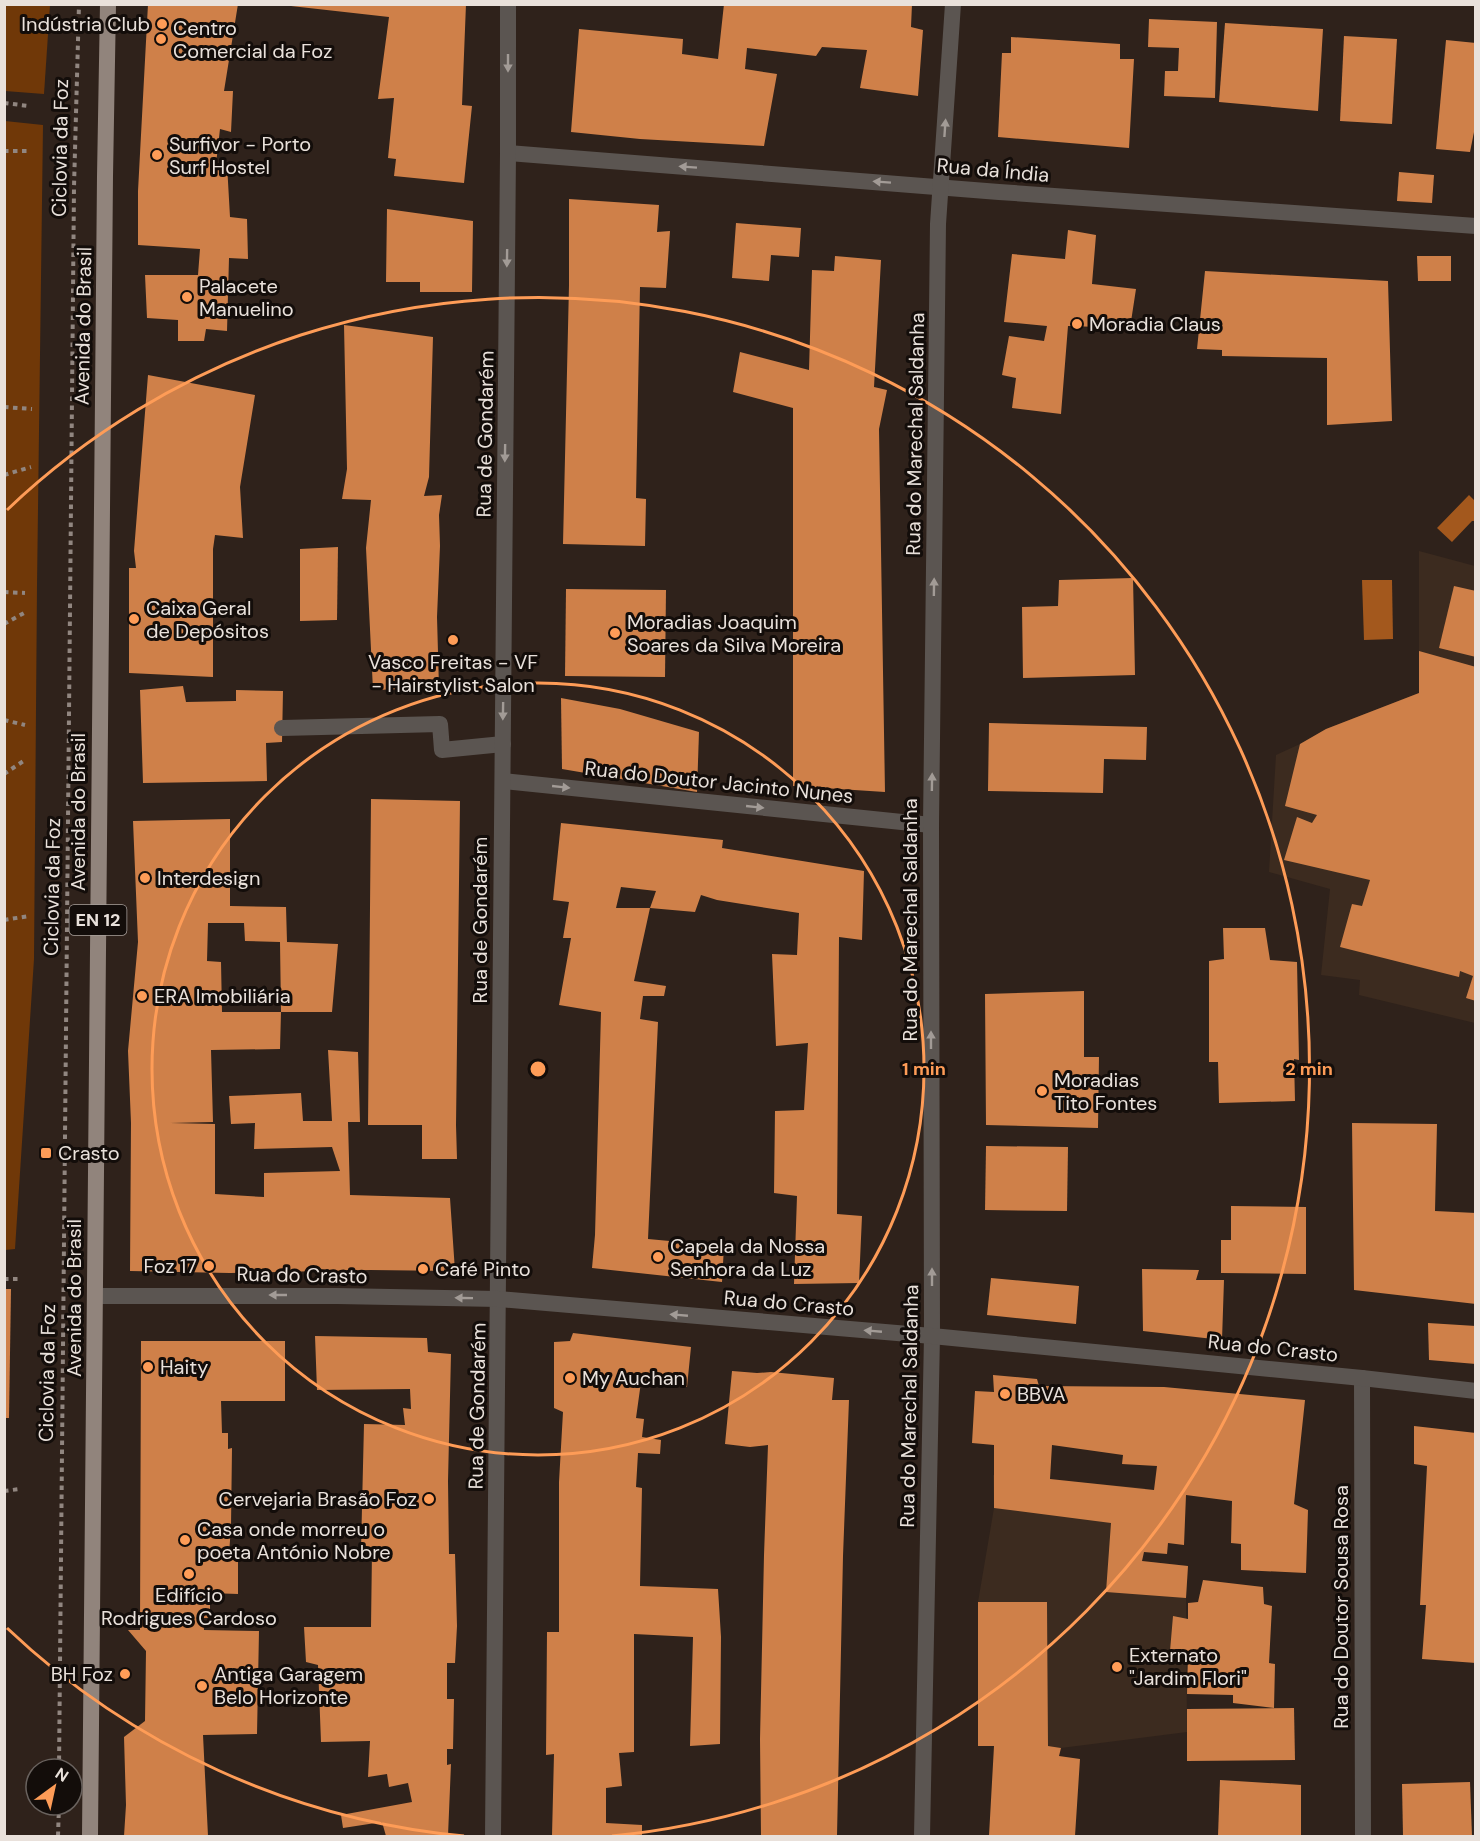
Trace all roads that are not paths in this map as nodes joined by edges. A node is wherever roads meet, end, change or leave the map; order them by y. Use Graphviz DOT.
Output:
graph roads {
  1 [pos="108,4"];
  2 [pos="508,4"];
  3 [pos="953,4"];
  4 [pos="508,153"];
  5 [pos="940,186"];
  6 [pos="1476,226"];
  7 [pos="282,728"];
  8 [pos="503,744"];
  9 [pos="502,781"];
  10 [pos="931,825"];
  11 [pos="96,1296"];
  12 [pos="499,1299"];
  13 [pos="932,1336"];
  14 [pos="1362,1378"];
  15 [pos="1476,1391"];
  16 [pos="90,1836"];
  17 [pos="493,1836"];
  18 [pos="922,1836"];
  19 [pos="1364,1836"];
  1 -- 11 [label="main road, Avenida do Brasil / EN 12"];
  2 -- 4 [label="street, Rua de Gondarém, one-way"];
  5 -- 3 [label="street, Rua do Marechal Saldanha, one-way"];
  5 -- 4 [label="street, Rua da Índia, one-way"];
  4 -- 8 [label="street, Rua de Gondarém, one-way"];
  5 -- 6 [label="street, Rua da Índia"];
  10 -- 5 [label="street, Rua do Marechal Saldanha, one-way"];
  7 -- 8 [label="street"];
  8 -- 9 [label="street, Rua de Gondarém"];
  9 -- 10 [label="street, Rua do Doutor Jacinto Nunes, one-way"];
  9 -- 12 [label="street, Rua de Gondarém"];
  13 -- 10 [label="street, Rua do Marechal Saldanha, one-way"];
  12 -- 11 [label="street, Rua do Crasto, one-way"];
  11 -- 16 [label="main road, Avenida do Brasil / EN 12"];
  13 -- 12 [label="street, Rua do Crasto, one-way"];
  12 -- 17 [label="street, Rua de Gondarém"];
  13 -- 14 [label="street, Rua do Crasto"];
  13 -- 18 [label="street, Rua do Marechal Saldanha"];
  14 -- 15 [label="street, Rua do Crasto"];
  14 -- 19 [label="street, Rua do Doutor Sousa Rosa"];
}
